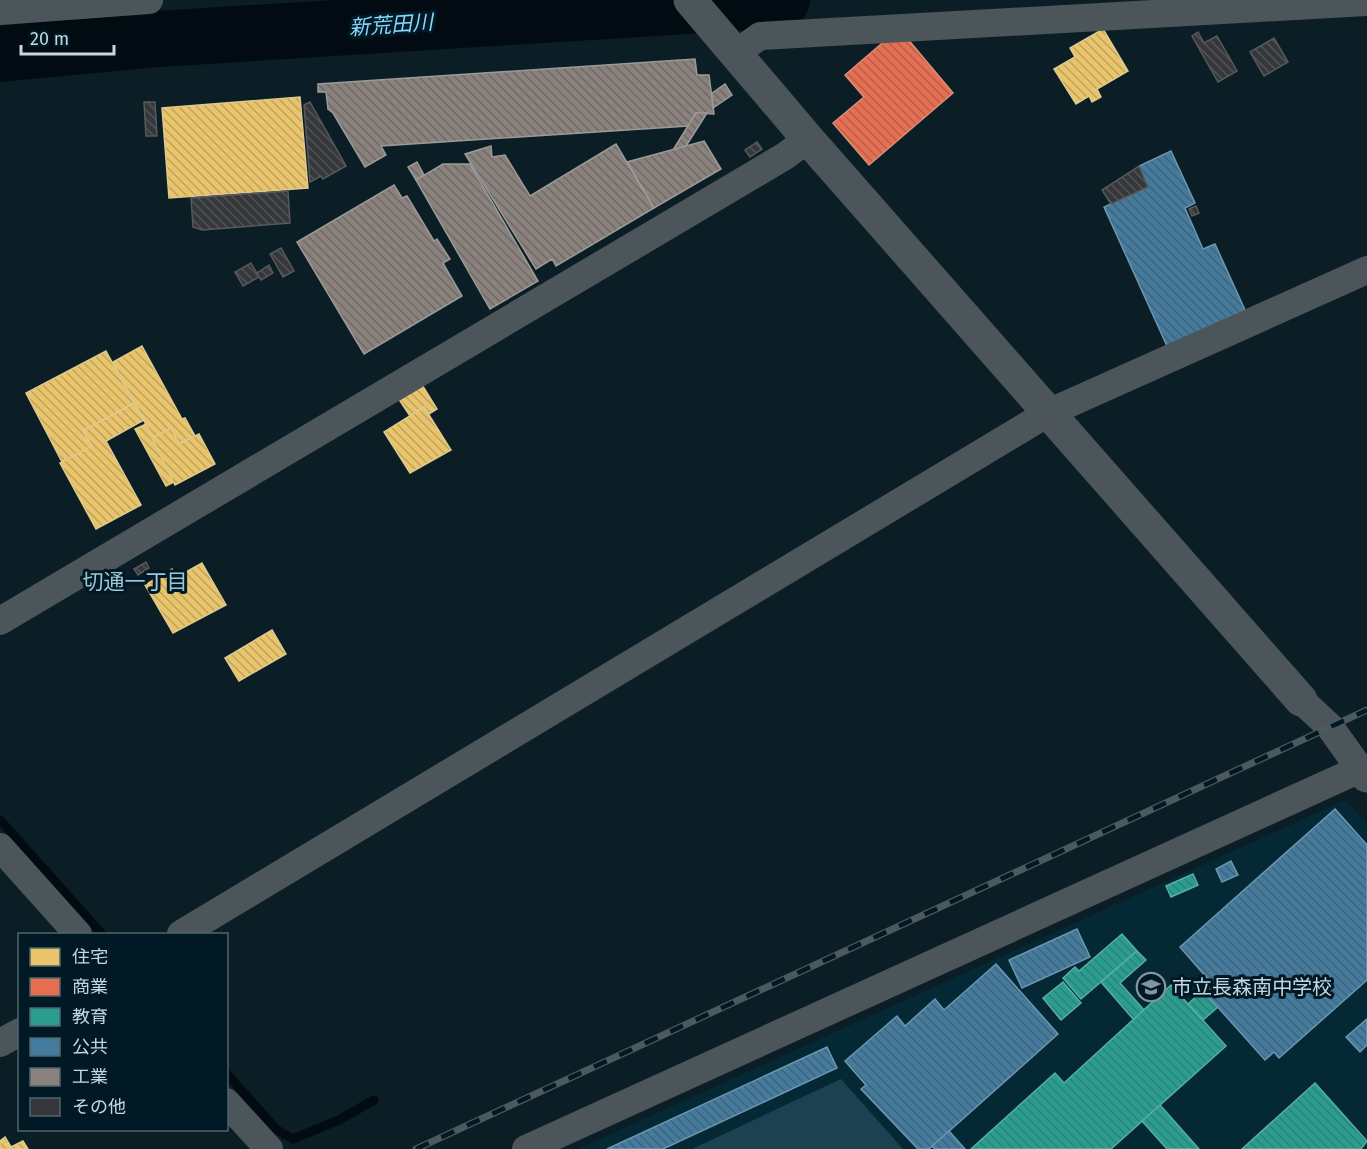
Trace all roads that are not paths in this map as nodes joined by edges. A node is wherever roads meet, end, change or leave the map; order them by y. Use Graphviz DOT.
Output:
graph roads {
  1 [pos="150,0"];
  2 [pos="690,0"];
  3 [pos="1367,2"];
  4 [pos="0,11"];
  5 [pos="728,45"];
  6 [pos="808,139"];
  7 [pos="1367,270"];
  8 [pos="1048,413"];
  9 [pos="0,621"];
  10 [pos="1301,700"];
  11 [pos="1364,773"];
  12 [pos="0,847"];
  13 [pos="77,933"];
  14 [pos="183,933"];
  15 [pos="18,1033"];
  16 [pos="0,1043"];
  17 [pos="228,1104"];
  18 [pos="268,1149"];
  19 [pos="526,1149"];
  1 -- 4 [label="street"];
  2 -- 5 [label="street"];
  3 -- 5 [label="street"];
  5 -- 6 [label="street"];
  6 -- 8 [label="street"];
  6 -- 9 [label="street"];
  7 -- 8 [label="street"];
  8 -- 10 [label="street"];
  8 -- 14 [label="street"];
  10 -- 11 [label="street"];
  11 -- 19 [label="street"];
  12 -- 13 [label="street"];
  15 -- 16 [label="street"];
  17 -- 18 [label="street"];
}
